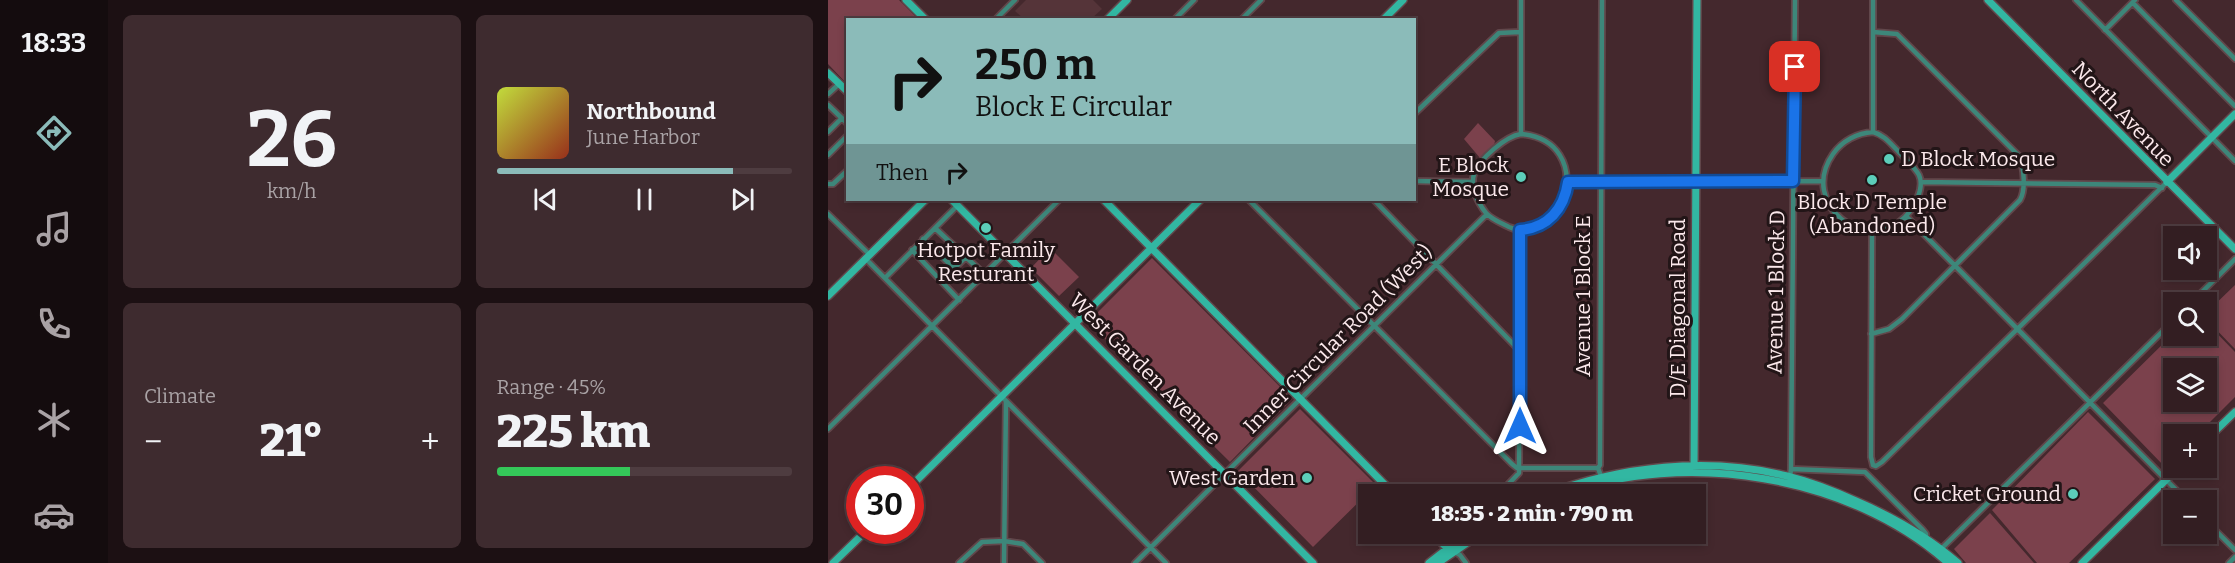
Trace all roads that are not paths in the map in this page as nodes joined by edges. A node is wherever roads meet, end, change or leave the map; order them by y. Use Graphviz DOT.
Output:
graph roads {
  1 [pos="906,0"];
  2 [pos="1015,0"];
  3 [pos="1127,0"];
  4 [pos="1194,0"];
  5 [pos="1261,0"];
  6 [pos="1403,0"];
  7 [pos="1521,0"];
  8 [pos="1602,0"];
  9 [pos="1696,0"];
  10 [pos="1795,0"];
  11 [pos="1873,0"];
  12 [pos="1988,0"];
  13 [pos="2078,0"];
  14 [pos="2176,0"];
  15 [pos="2134,1"];
  16 [pos="924,18"];
  17 [pos="997,18"];
  18 [pos="1109,18"];
  19 [pos="1176,18"];
  20 [pos="1243,18"];
  21 [pos="1385,18"];
  22 [pos="2105,30"];
  23 [pos="1520,32"];
  24 [pos="1873,32"];
  25 [pos="2235,59"];
  26 [pos="828,73"];
  27 [pos="839,84"];
  28 [pos="846,90"];
  29 [pos="828,94"];
  30 [pos="828,105"];
  31 [pos="2235,106"];
  32 [pos="1416,112"];
  33 [pos="2235,114"];
  34 [pos="842,118"];
  35 [pos="846,122"];
  36 [pos="828,132"];
  37 [pos="1873,132"];
  38 [pos="1521,134"];
  39 [pos="846,137"];
  40 [pos="2212,138"];
  41 [pos="828,154"];
  42 [pos="2235,161"];
  43 [pos="846,172"];
  44 [pos="1416,181"];
  45 [pos="1793,181"];
  46 [pos="1822,181"];
  47 [pos="1473,182"];
  48 [pos="1568,182"];
  49 [pos="1920,182"];
  50 [pos="1600,183"];
  51 [pos="1695,183"];
  52 [pos="2023,183"];
  53 [pos="828,184"];
  54 [pos="2165,185"];
  55 [pos="924,201"];
  56 [pos="953,201"];
  57 [pos="1058,201"];
  58 [pos="1105,201"];
  59 [pos="1199,201"];
  60 [pos="1250,201"];
  61 [pos="1375,201"];
  62 [pos="958,205"];
  63 [pos="828,214"];
  64 [pos="1487,214"];
  65 [pos="1906,216"];
  66 [pos="935,228"];
  67 [pos="1520,230"];
  68 [pos="1872,232"];
  69 [pos="923,239"];
  70 [pos="1152,248"];
  71 [pos="2235,249"];
  72 [pos="912,250"];
  73 [pos="1006,252"];
  74 [pos="867,256"];
  75 [pos="966,257"];
  76 [pos="2235,259"];
  77 [pos="1436,265"];
  78 [pos="1956,266"];
  79 [pos="954,268"];
  80 [pos="984,274"];
  81 [pos="885,278"];
  82 [pos="941,281"];
  83 [pos="2202,292"];
  84 [pos="828,296"];
  85 [pos="959,300"];
  86 [pos="1076,322"];
  87 [pos="932,325"];
  88 [pos="1373,327"];
  89 [pos="2017,329"];
  90 [pos="2163,331"];
  91 [pos="1871,334"];
  92 [pos="1519,350"];
  93 [pos="1003,399"];
  94 [pos="1301,399"];
  95 [pos="2089,403"];
  96 [pos="2235,412"];
  97 [pos="828,429"];
  98 [pos="2217,429"];
  99 [pos="1874,465"];
  100 [pos="1520,468"];
  101 [pos="1598,468"];
  102 [pos="1694,469"];
  103 [pos="924,473"];
  104 [pos="1868,473"];
  105 [pos="1225,474"];
  106 [pos="1790,476"];
  107 [pos="1602,479"];
  108 [pos="2166,480"];
  109 [pos="1384,484"];
  110 [pos="1510,484"];
  111 [pos="1584,484"];
  112 [pos="1590,484"];
  113 [pos="2176,490"];
  114 [pos="2217,532"];
  115 [pos="1926,538"];
  116 [pos="1004,541"];
  117 [pos="853,544"];
  118 [pos="1444,544"];
  119 [pos="1456,544"];
  120 [pos="1461,544"];
  121 [pos="1151,547"];
  122 [pos="1450,550"];
  123 [pos="2235,550"];
  124 [pos="1940,551"];
  125 [pos="2235,558"];
  126 [pos="834,563"];
  127 [pos="959,563"];
  128 [pos="1004,563"];
  129 [pos="1042,563"];
  130 [pos="1135,563"];
  131 [pos="1166,563"];
  132 [pos="1313,563"];
  133 [pos="1429,563"];
  134 [pos="1438,563"];
  135 [pos="1466,563"];
  136 [pos="1948,563"];
  137 [pos="1958,563"];
  138 [pos="2082,563"];
  139 [pos="2229,563"];
  1 -- 16 [label="street"];
  2 -- 17 [label="street"];
  3 -- 18 [label="street"];
  4 -- 19 [label="street"];
  5 -- 20 [label="street"];
  6 -- 21 [label="street"];
  7 -- 23 [label="street"];
  8 -- 50 [label="street, Avenue 1 Block E"];
  9 -- 51 [label="street, D/E Diagonal Road"];
  10 -- 45 [label="street, Avenue 1 Block D"];
  11 -- 24 [label="street"];
  12 -- 54 [label="street, North Avenue"];
  13 -- 22 [label="street"];
  14 -- 25 [label="street"];
  15 -- 22 [label="street"];
  15 -- 31 [label="street"];
  22 -- 40 [label="street"];
  23 -- 32 [label="street"];
  23 -- 38 [label="street"];
  24 -- 37 [label="street"];
  24 -- 52 [label="street"];
  26 -- 27 [label="street"];
  27 -- 28 [label="street"];
  27 -- 29 [label="street"];
  30 -- 34 [label="street"];
  33 -- 40 [label="street"];
  34 -- 35 [label="street"];
  34 -- 36 [label="street"];
  37 -- 46 [label="street"];
  37 -- 49 [label="street"];
  38 -- 47 [label="street"];
  38 -- 48 [label="street"];
  39 -- 41 [label="street"];
  40 -- 42 [label="street"];
  40 -- 54 [label="street"];
  43 -- 53 [label="street"];
  44 -- 47 [label="street"];
  45 -- 46 [label="street"];
  45 -- 51 [label="street"];
  45 -- 106 [label="street, Avenue 1 Block D"];
  46 -- 68 [label="street"];
  47 -- 64 [label="street"];
  48 -- 50 [label="street"];
  48 -- 67 [label="street"];
  49 -- 52 [label="street"];
  49 -- 65 [label="street"];
  50 -- 51 [label="street"];
  50 -- 101 [label="street, Avenue 1 Block E"];
  51 -- 102 [label="street, D/E Diagonal Road"];
  52 -- 54 [label="street"];
  52 -- 78 [label="street"];
  54 -- 71 [label="street, North Avenue"];
  54 -- 89 [label="street"];
  55 -- 74 [label="street"];
  56 -- 62 [label="street, West Garden Avenue"];
  57 -- 73 [label="street"];
  58 -- 70 [label="street"];
  59 -- 70 [label="street"];
  60 -- 88 [label="street"];
  61 -- 77 [label="street"];
  62 -- 66 [label="street"];
  62 -- 73 [label="street, West Garden Avenue"];
  63 -- 74 [label="street"];
  64 -- 67 [label="street"];
  64 -- 77 [label="street, Inner Circular Road (West)"];
  65 -- 68 [label="street"];
  65 -- 78 [label="street"];
  66 -- 69 [label="street"];
  66 -- 75 [label="street"];
  67 -- 92 [label="street"];
  68 -- 91 [label="street"];
  69 -- 72 [label="street"];
  69 -- 79 [label="street"];
  70 -- 86 [label="street"];
  70 -- 94 [label="street"];
  72 -- 81 [label="street"];
  72 -- 82 [label="street"];
  73 -- 80 [label="street"];
  73 -- 86 [label="street, West Garden Avenue"];
  74 -- 81 [label="street"];
  74 -- 84 [label="street"];
  75 -- 79 [label="street"];
  75 -- 80 [label="street"];
  76 -- 83 [label="street"];
  77 -- 88 [label="street, Inner Circular Road (West)"];
  77 -- 92 [label="street"];
  78 -- 89 [label="street"];
  78 -- 91 [label="street"];
  79 -- 82 [label="street"];
  80 -- 85 [label="street"];
  81 -- 87 [label="street"];
  82 -- 85 [label="street"];
  85 -- 87 [label="street"];
  86 -- 93 [label="street"];
  86 -- 105 [label="street, West Garden Avenue"];
  87 -- 93 [label="street"];
  87 -- 97 [label="street"];
  88 -- 94 [label="street, Inner Circular Road (West)"];
  88 -- 100 [label="street"];
  89 -- 95 [label="street"];
  89 -- 99 [label="street"];
  90 -- 95 [label="street"];
  91 -- 99 [label="street"];
  92 -- 100 [label="street"];
  93 -- 103 [label="street"];
  93 -- 116 [label="street"];
  93 -- 121 [label="street"];
  94 -- 105 [label="street, Inner Circular Road (West)"];
  94 -- 109 [label="street"];
  95 -- 108 [label="street"];
  95 -- 124 [label="street"];
  96 -- 98 [label="street"];
  99 -- 104 [label="street"];
  100 -- 101 [label="street"];
  100 -- 110 [label="street"];
  101 -- 107 [label="street, Avenue 1 Block E"];
  102 -- 106 [label="street"];
  102 -- 107 [label="street"];
  104 -- 106 [label="street"];
  104 -- 115 [label="street"];
  105 -- 121 [label="street, Inner Circular Road (West)"];
  105 -- 132 [label="street, West Garden Avenue"];
  106 -- 115 [label="street"];
  106 -- 124 [label="street"];
  107 -- 111 [label="street"];
  107 -- 112 [label="street"];
  108 -- 113 [label="street"];
  108 -- 138 [label="street"];
  114 -- 123 [label="street"];
  115 -- 124 [label="street"];
  116 -- 127 [label="street"];
  116 -- 128 [label="street"];
  116 -- 129 [label="street"];
  117 -- 126 [label="street"];
  118 -- 122 [label="street"];
  119 -- 122 [label="street"];
  120 -- 122 [label="street"];
  121 -- 130 [label="street, Inner Circular Road (West)"];
  121 -- 131 [label="street"];
  122 -- 133 [label="street"];
  122 -- 134 [label="street"];
  122 -- 135 [label="street"];
  124 -- 136 [label="street"];
  124 -- 137 [label="street"];
  125 -- 139 [label="street"];
}
